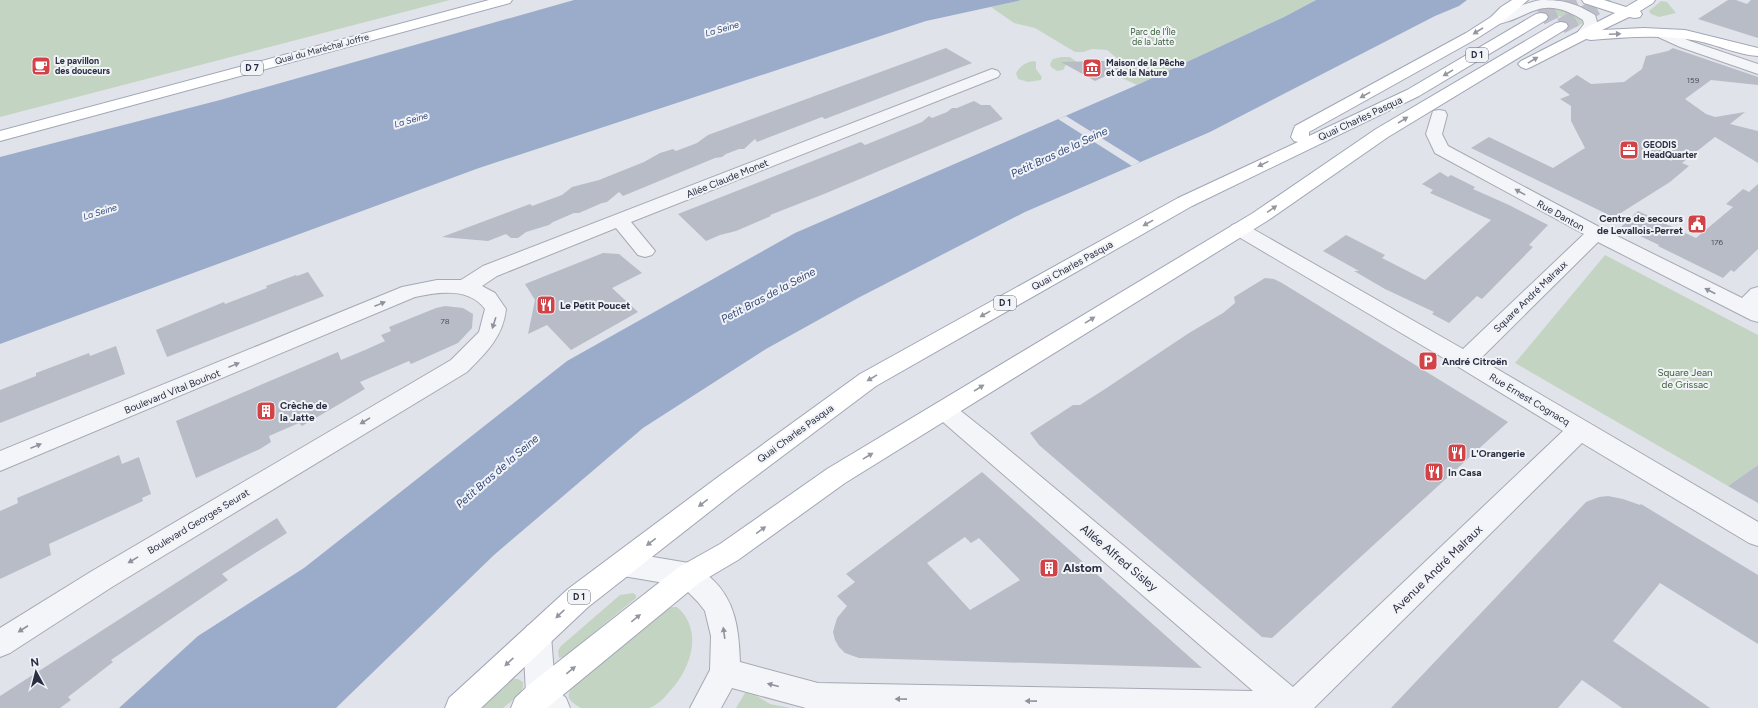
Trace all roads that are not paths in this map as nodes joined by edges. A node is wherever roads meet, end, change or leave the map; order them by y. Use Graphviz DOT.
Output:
graph roads {
  1 [pos="479,0"];
  2 [pos="505,0"];
  3 [pos="1521,0"];
  4 [pos="1589,0"];
  5 [pos="1645,1"];
  6 [pos="1628,12"];
  7 [pos="1541,17"];
  8 [pos="1496,20"];
  9 [pos="1560,26"];
  10 [pos="1661,33"];
  11 [pos="1580,35"];
  12 [pos="1758,52"];
  13 [pos="1758,69"];
  14 [pos="992,74"];
  15 [pos="1439,116"];
  16 [pos="0,126"];
  17 [pos="0,136"];
  18 [pos="1298,147"];
  19 [pos="1359,150"];
  20 [pos="620,221"];
  21 [pos="1239,229"];
  22 [pos="1596,233"];
  23 [pos="645,251"];
  24 [pos="466,287"];
  25 [pos="1754,306"];
  26 [pos="1465,360"];
  27 [pos="944,410"];
  28 [pos="1580,430"];
  29 [pos="0,461"];
  30 [pos="1758,535"];
  31 [pos="623,564"];
  32 [pos="689,575"];
  33 [pos="537,635"];
  34 [pos="0,644"];
  35 [pos="725,672"];
  36 [pos="541,703"];
  37 [pos="1294,707"];
  38 [pos="460,708"];
  39 [pos="705,708"];
  1 -- 16 [label="main road, Quai du Maréchal Joffre / D 7"];
  2 -- 17 [label="main road, Quai du Maréchal Joffre / D 7"];
  3 -- 8 [label="main road"];
  4 -- 6 [label="main road"];
  5 -- 6 [label="main road"];
  6 -- 11 [label="main road"];
  6 -- 12 [label="main road"];
  7 -- 18 [label="main road, Quai Charles Pasqua / D 1, one-way"];
  8 -- 11 [label="street"];
  8 -- 18 [label="main road, one-way"];
  19 -- 9 [label="main road, Quai Charles Pasqua / D 1, one-way"];
  11 -- 10 [label="main road, one-way"];
  10 -- 12 [label="main road"];
  10 -- 13 [label="street"];
  15 -- 11 [label="main road, one-way"];
  14 -- 20 [label="street, Allée Claude Monet"];
  15 -- 19 [label="main road"];
  22 -- 15 [label="street, Rue Danton, one-way"];
  18 -- 31 [label="main road, Quai Charles Pasqua / D 1, one-way"];
  21 -- 19 [label="main road, Quai Charles Pasqua / D 1, one-way"];
  20 -- 23 [label="street"];
  20 -- 24 [label="street, Allée Claude Monet"];
  21 -- 26 [label="street, Rue Ernest Cognacq"];
  27 -- 21 [label="main road, Quai Charles Pasqua / D 1, one-way"];
  25 -- 22 [label="street, Rue Danton, one-way"];
  22 -- 26 [label="street, Square André Malraux"];
  29 -- 24 [label="street, Boulevard Vital Bouhot, one-way"];
  24 -- 34 [label="street, Boulevard Georges Seurat, one-way"];
  26 -- 28 [label="street, Rue Ernest Cognacq"];
  32 -- 27 [label="main road, Quai Charles Pasqua / D 1, one-way"];
  27 -- 37 [label="street, Allée Alfred Sisley"];
  28 -- 30 [label="street, Rue Ernest Cognacq"];
  28 -- 37 [label="street, Avenue André Malraux"];
  31 -- 32 [label="street"];
  31 -- 33 [label="main road, Quai Charles Pasqua / D 1, one-way"];
  35 -- 32 [label="street, one-way"];
  36 -- 32 [label="main road, Quai Charles Pasqua / D 1, one-way"];
  33 -- 36 [label="street"];
  33 -- 38 [label="main road, D 1, one-way"];
  37 -- 35 [label="street, one-way"];
  35 -- 39 [label="street"];
}
